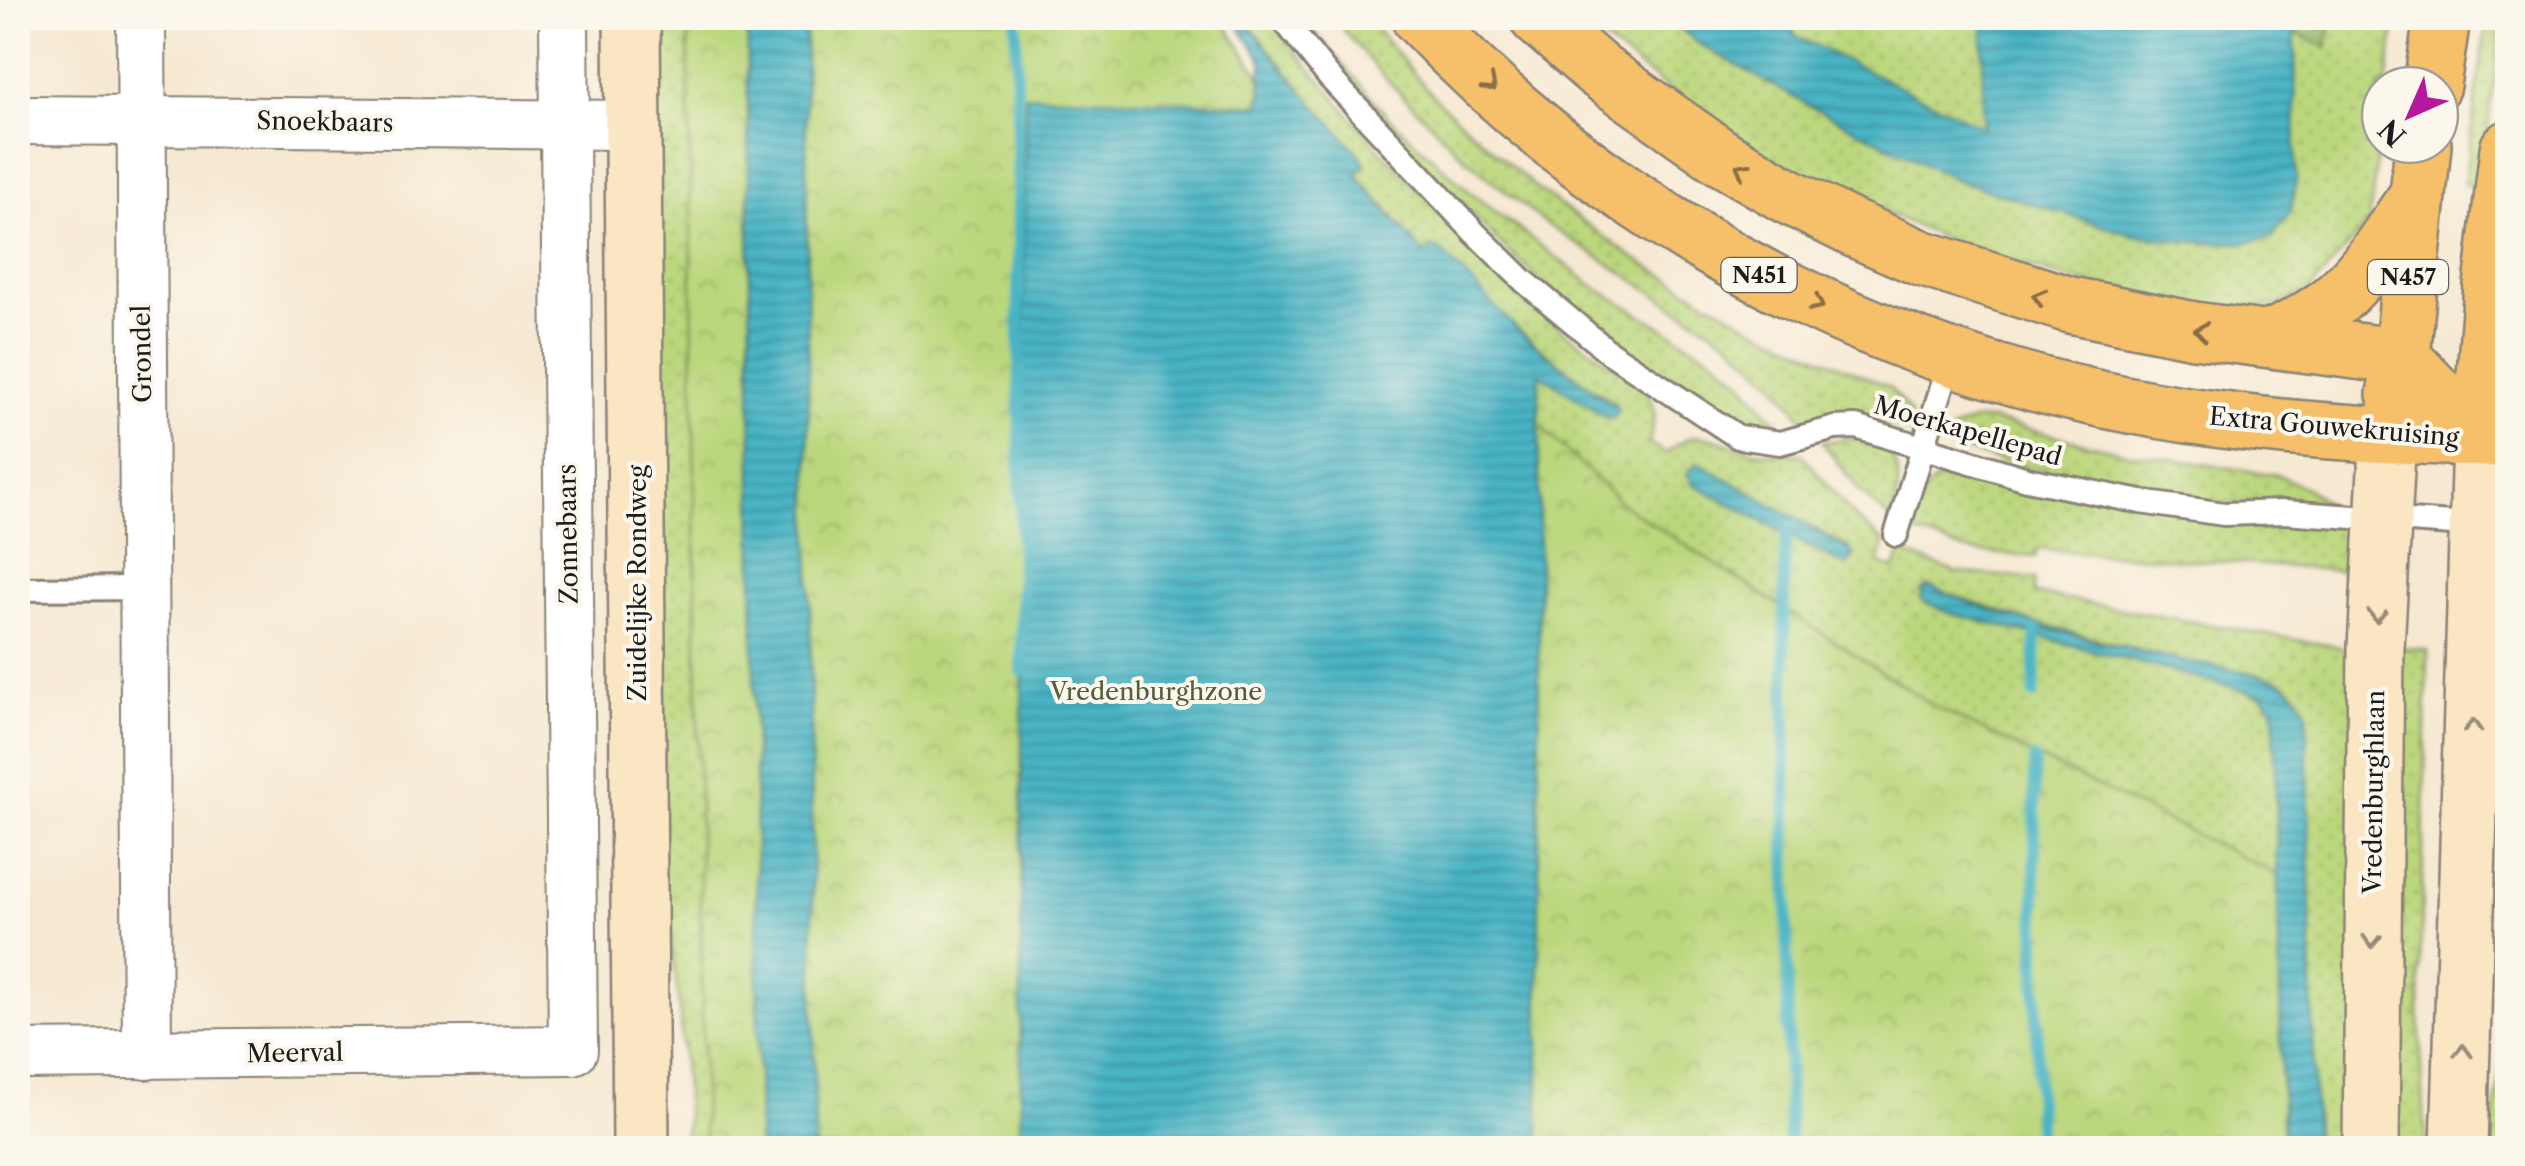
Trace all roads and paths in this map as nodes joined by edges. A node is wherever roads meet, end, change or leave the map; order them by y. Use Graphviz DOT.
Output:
graph roads {
  1 [pos="140,18"];
  2 [pos="564,18"];
  3 [pos="632,18"];
  4 [pos="1282,18"];
  5 [pos="1420,18"];
  6 [pos="1538,18"];
  7 [pos="2442,18"];
  8 [pos="2435,65"];
  9 [pos="18,120"];
  10 [pos="142,120"];
  11 [pos="564,124"];
  12 [pos="633,124"];
  13 [pos="2508,149"];
  14 [pos="2420,171"];
  15 [pos="2268,339"];
  16 [pos="2402,357"];
  17 [pos="1950,358"];
  18 [pos="2388,436"];
  19 [pos="2494,439"];
  20 [pos="1924,449"];
  21 [pos="2382,518"];
  22 [pos="2493,527"];
  23 [pos="1896,536"];
  24 [pos="143,588"];
  25 [pos="18,589"];
  26 [pos="573,1050"];
  27 [pos="147,1054"];
  28 [pos="18,1055"];
  29 [pos="641,1148"];
  30 [pos="2371,1148"];
  31 [pos="2459,1148"];
  1 -- 10 [label="street, Grondel"];
  2 -- 11 [label="street, Zonnebaars"];
  3 -- 12 [label="main road, Zuidelijke Rondweg"];
  4 -- 20 [label="lane, Moerkapellepad"];
  5 -- 17 [label="main road, Extra Gouwekruising / N451, one-way"];
  15 -- 6 [label="main road, one-way"];
  7 -- 8 [label="main road"];
  9 -- 10 [label="street, Snoekbaars"];
  10 -- 11 [label="street, Snoekbaars"];
  10 -- 24 [label="street, Grondel"];
  11 -- 12 [label="street, Snoekbaars"];
  11 -- 26 [label="street, Zonnebaars"];
  12 -- 29 [label="main road, Zuidelijke Rondweg"];
  13 -- 19 [label="main road"];
  14 -- 15 [label="main road"];
  14 -- 16 [label="main road, N457"];
  15 -- 16 [label="main road"];
  16 -- 18 [label="main road, N457"];
  16 -- 19 [label="main road, Extra Gouwekruising"];
  17 -- 18 [label="main road, Extra Gouwekruising / N451"];
  17 -- 20 [label="lane"];
  18 -- 19 [label="main road, Extra Gouwekruising / N451"];
  18 -- 21 [label="main road, Vredenburghlaan / N457"];
  19 -- 22 [label="main road"];
  20 -- 21 [label="lane, Moerkapellepad"];
  20 -- 23 [label="lane"];
  21 -- 22 [label="lane, Moerkapellepad"];
  21 -- 30 [label="main road, Vredenburghlaan / N457, one-way"];
  31 -- 22 [label="main road, one-way"];
  24 -- 25 [label="lane"];
  24 -- 27 [label="street, Grondel"];
  26 -- 27 [label="street, Meerval"];
  27 -- 28 [label="street, Meerval"];
}
